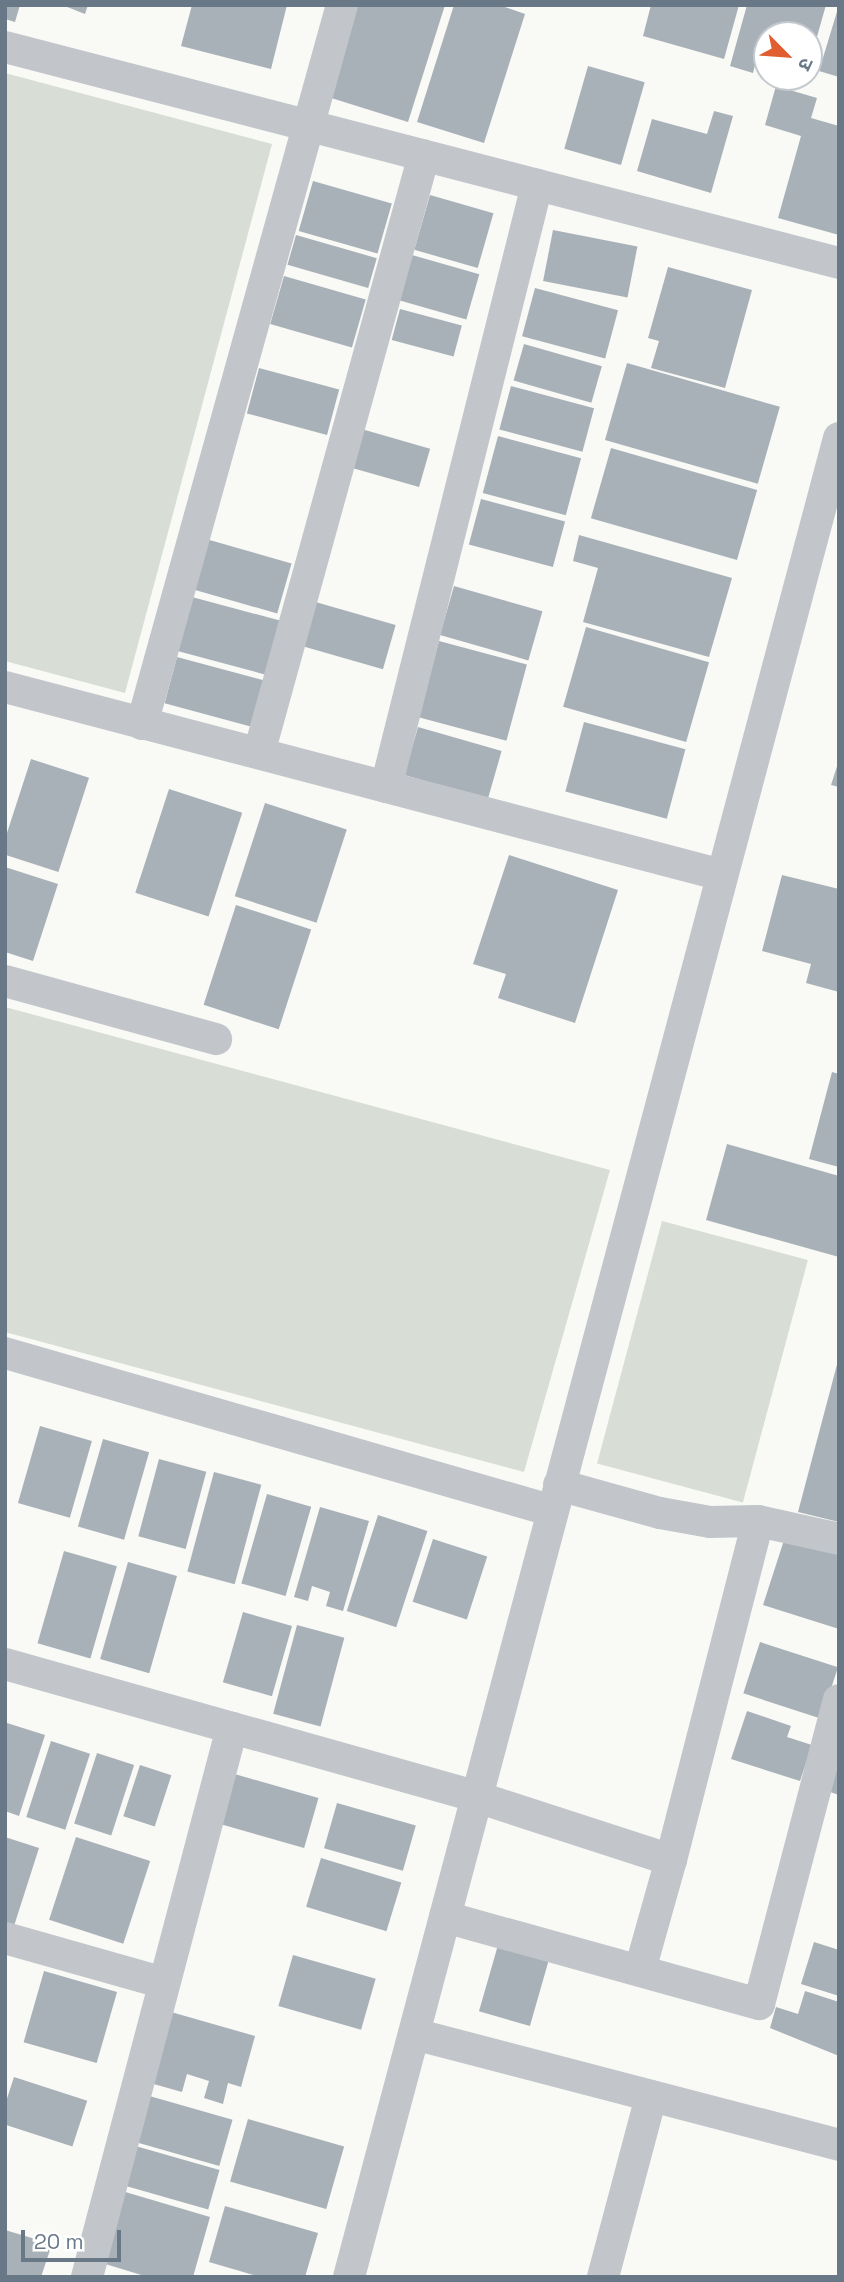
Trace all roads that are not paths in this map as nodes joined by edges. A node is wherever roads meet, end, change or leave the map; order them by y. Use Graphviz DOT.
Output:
graph roads {
  1 [pos="342,5"];
  2 [pos="5,47"];
  3 [pos="309,126"];
  4 [pos="424,155"];
  5 [pos="537,185"];
  6 [pos="839,263"];
  7 [pos="839,438"];
  8 [pos="5,687"];
  9 [pos="142,724"];
  10 [pos="259,753"];
  11 [pos="386,787"];
  12 [pos="722,875"];
  13 [pos="5,981"];
  14 [pos="216,1039"];
  15 [pos="5,1353"];
  16 [pos="556,1498"];
  17 [pos="758,1521"];
  18 [pos="839,1539"];
  19 [pos="5,1664"];
  20 [pos="839,1700"];
  21 [pos="232,1728"];
  22 [pos="477,1797"];
  23 [pos="671,1860"];
  24 [pos="445,1917"];
  25 [pos="5,1938"];
  26 [pos="640,1970"];
  27 [pos="164,1983"];
  28 [pos="414,2034"];
  29 [pos="651,2096"];
  30 [pos="839,2145"];
  31 [pos="352,2276"];
  32 [pos="87,2277"];
  33 [pos="603,2277"];
  1 -- 3 [label="street"];
  2 -- 3 [label="street"];
  3 -- 4 [label="street"];
  3 -- 9 [label="street"];
  4 -- 5 [label="street"];
  4 -- 10 [label="street"];
  5 -- 6 [label="street"];
  5 -- 11 [label="street"];
  7 -- 12 [label="street"];
  8 -- 9 [label="street"];
  9 -- 10 [label="street"];
  10 -- 11 [label="street"];
  11 -- 12 [label="street"];
  12 -- 16 [label="street"];
  13 -- 14 [label="street"];
  15 -- 16 [label="street"];
  16 -- 17 [label="street"];
  16 -- 22 [label="street"];
  17 -- 18 [label="street"];
  17 -- 23 [label="street"];
  19 -- 21 [label="street"];
  20 -- 26 [label="street"];
  21 -- 22 [label="street"];
  21 -- 27 [label="street"];
  22 -- 23 [label="street"];
  22 -- 24 [label="street"];
  23 -- 26 [label="street"];
  24 -- 26 [label="street"];
  24 -- 28 [label="street"];
  25 -- 27 [label="street"];
  27 -- 32 [label="street"];
  28 -- 29 [label="street"];
  28 -- 31 [label="street"];
  29 -- 30 [label="street"];
  29 -- 33 [label="street"];
}
